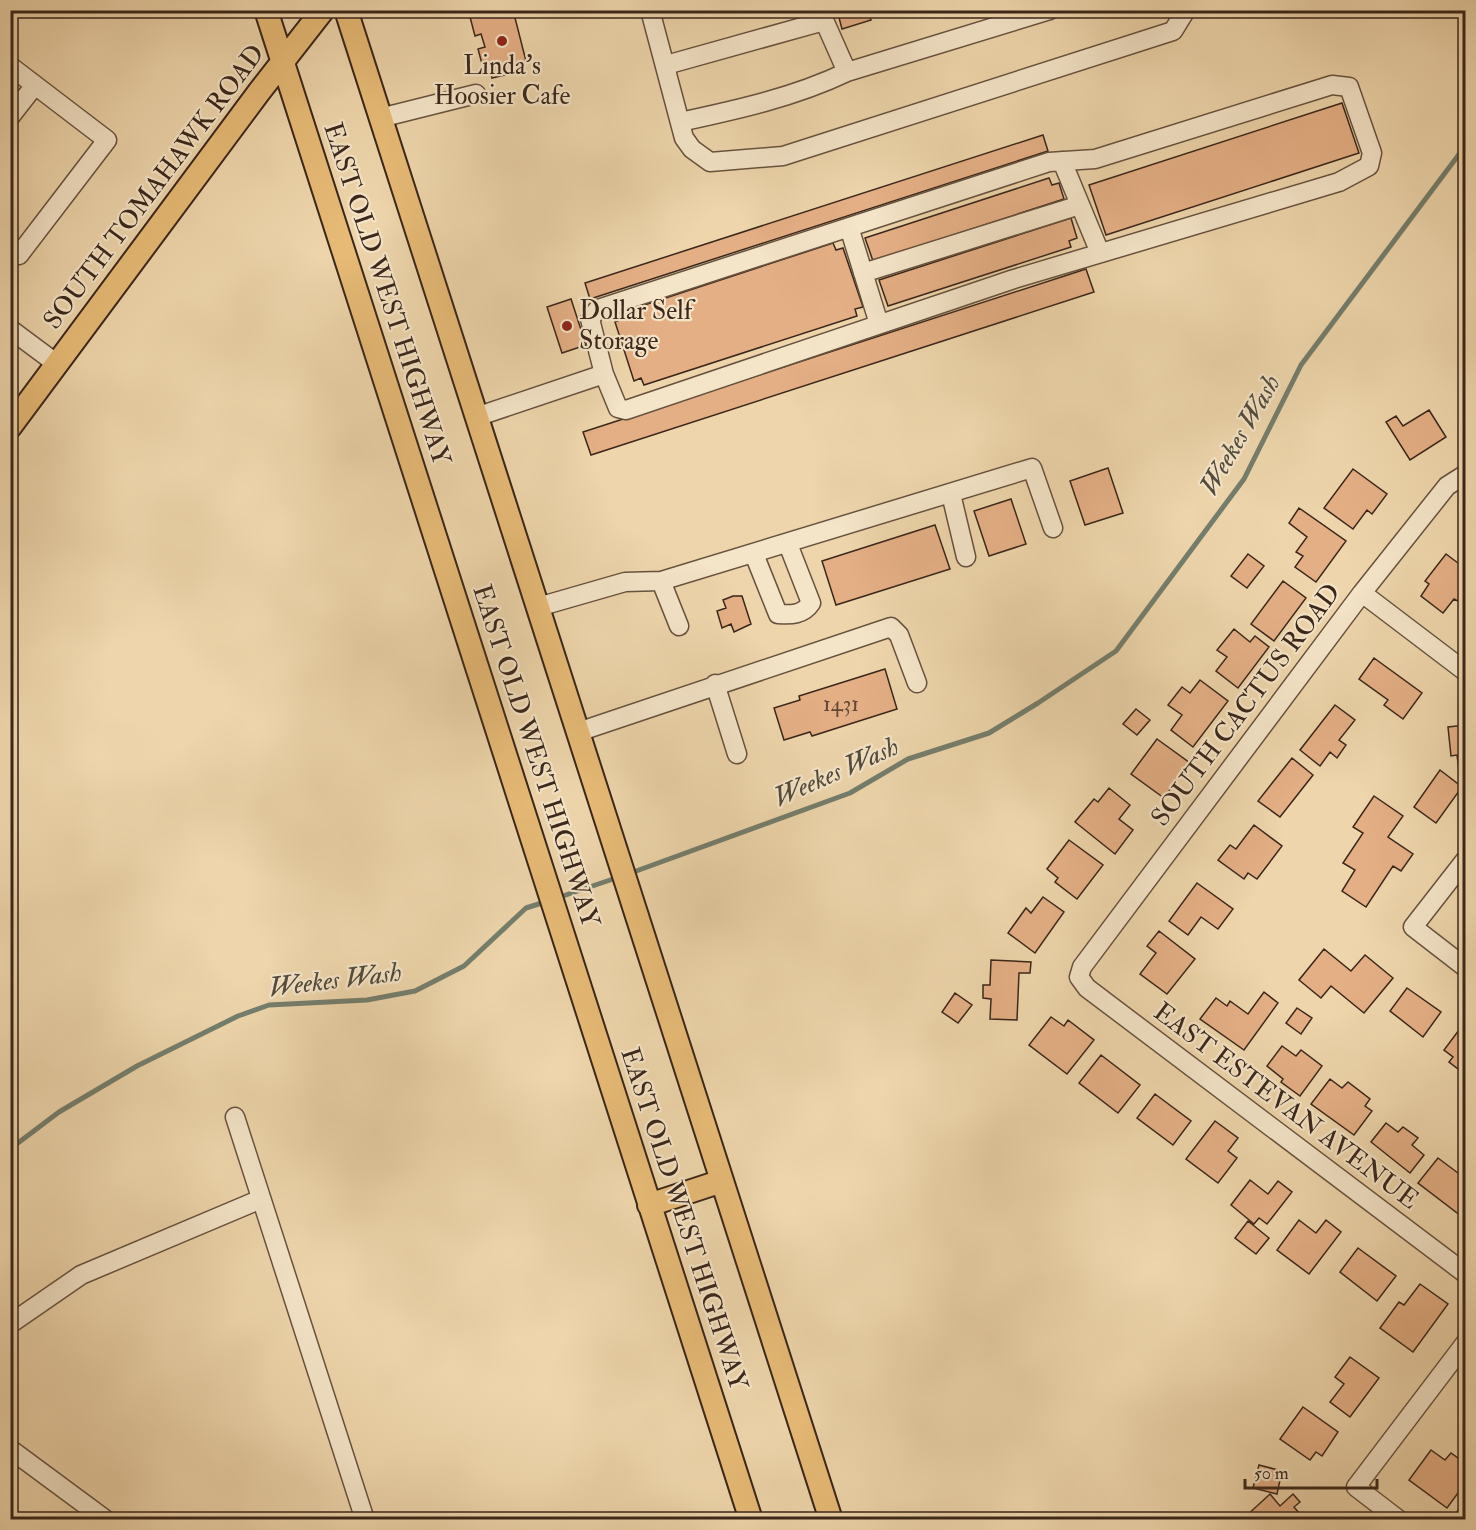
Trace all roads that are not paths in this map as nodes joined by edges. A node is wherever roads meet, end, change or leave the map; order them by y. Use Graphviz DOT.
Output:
graph roads {
  1 [pos="266,10"];
  2 [pos="323,10"];
  3 [pos="345,10"];
  4 [pos="1050,10"];
  5 [pos="1186,10"];
  6 [pos="650,11"];
  7 [pos="822,16"];
  8 [pos="282,61"];
  9 [pos="666,65"];
  10 [pos="10,66"];
  11 [pos="847,72"];
  12 [pos="35,85"];
  13 [pos="476,94"];
  14 [pos="10,117"];
  15 [pos="380,118"];
  16 [pos="680,122"];
  17 [pos="1062,161"];
  18 [pos="1080,205"];
  19 [pos="849,227"];
  20 [pos="10,248"];
  21 [pos="1100,253"];
  22 [pos="863,273"];
  23 [pos="879,324"];
  24 [pos="10,329"];
  25 [pos="57,364"];
  26 [pos="604,374"];
  27 [pos="476,417"];
  28 [pos="10,427"];
  29 [pos="1466,474"];
  30 [pos="951,494"];
  31 [pos="1053,528"];
  32 [pos="788,544"];
  33 [pos="754,554"];
  34 [pos="966,557"];
  35 [pos="660,581"];
  36 [pos="1362,593"];
  37 [pos="538,607"];
  38 [pos="679,626"];
  39 [pos="1466,672"];
  40 [pos="917,683"];
  41 [pos="715,684"];
  42 [pos="578,732"];
  43 [pos="737,754"];
  44 [pos="1466,859"];
  45 [pos="1466,968"];
  46 [pos="1079,977"];
  47 [pos="235,1117"];
  48 [pos="722,1181"];
  49 [pos="261,1199"];
  50 [pos="650,1204"];
  51 [pos="1466,1274"];
  52 [pos="10,1324"];
  53 [pos="1466,1342"];
  54 [pos="10,1449"];
  55 [pos="106,1520"];
  56 [pos="365,1520"];
  57 [pos="752,1520"];
  58 [pos="831,1520"];
  59 [pos="1399,1520"];
  1 -- 8 [label="main road, EAST OLD WEST HIGHWAY"];
  2 -- 8 [label="main road, SOUTH TOMAHAWK ROAD"];
  3 -- 15 [label="main road, EAST OLD WEST HIGHWAY"];
  4 -- 11 [label="street"];
  5 -- 16 [label="street"];
  6 -- 9 [label="street"];
  7 -- 9 [label="street"];
  7 -- 11 [label="street"];
  8 -- 25 [label="main road, SOUTH TOMAHAWK ROAD"];
  8 -- 50 [label="main road, EAST OLD WEST HIGHWAY"];
  9 -- 16 [label="street"];
  10 -- 12 [label="street"];
  11 -- 16 [label="street"];
  12 -- 14 [label="street"];
  12 -- 20 [label="street"];
  13 -- 15 [label="street"];
  15 -- 27 [label="main road, EAST OLD WEST HIGHWAY"];
  17 -- 18 [label="street"];
  17 -- 19 [label="street"];
  17 -- 21 [label="street"];
  18 -- 21 [label="street"];
  18 -- 22 [label="street"];
  19 -- 22 [label="street"];
  19 -- 26 [label="street"];
  21 -- 23 [label="street"];
  22 -- 23 [label="street"];
  23 -- 26 [label="street"];
  24 -- 25 [label="street"];
  25 -- 28 [label="main road, SOUTH TOMAHAWK ROAD"];
  26 -- 27 [label="street"];
  27 -- 37 [label="main road, EAST OLD WEST HIGHWAY"];
  29 -- 36 [label="street, SOUTH CACTUS ROAD"];
  30 -- 31 [label="street"];
  30 -- 32 [label="street"];
  30 -- 34 [label="street"];
  32 -- 33 [label="street"];
  32 -- 33 [label="street"];
  33 -- 35 [label="street"];
  35 -- 37 [label="street"];
  35 -- 38 [label="street"];
  36 -- 39 [label="street"];
  36 -- 46 [label="street, SOUTH CACTUS ROAD"];
  37 -- 42 [label="main road, EAST OLD WEST HIGHWAY"];
  40 -- 41 [label="street"];
  41 -- 42 [label="street"];
  41 -- 43 [label="street"];
  42 -- 48 [label="main road, EAST OLD WEST HIGHWAY"];
  44 -- 45 [label="street"];
  46 -- 51 [label="street, EAST ESTEVAN AVENUE"];
  47 -- 49 [label="street"];
  48 -- 50 [label="main road"];
  48 -- 58 [label="main road, EAST OLD WEST HIGHWAY"];
  49 -- 52 [label="street"];
  49 -- 56 [label="street"];
  50 -- 57 [label="main road, EAST OLD WEST HIGHWAY"];
  53 -- 59 [label="street"];
  54 -- 55 [label="street"];
}
